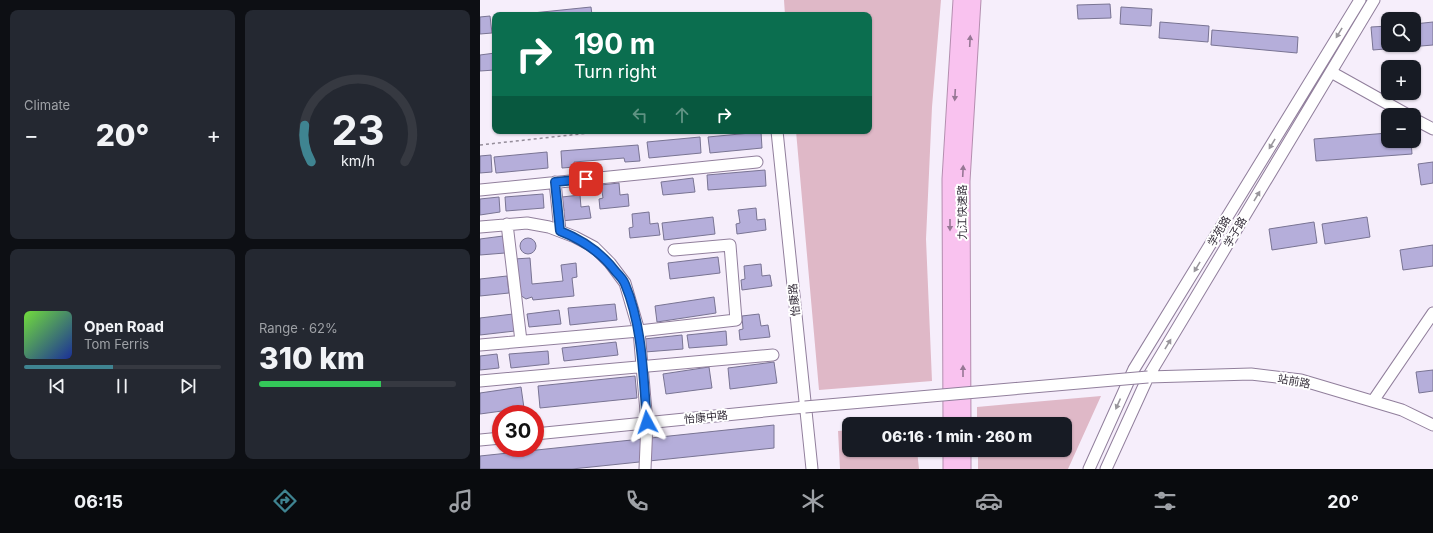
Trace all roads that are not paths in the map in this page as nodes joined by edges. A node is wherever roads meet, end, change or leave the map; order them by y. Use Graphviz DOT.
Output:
graph roads {
  1 [pos="961,0"];
  2 [pos="973,0"];
  3 [pos="1360,0"];
  4 [pos="1374,0"];
  5 [pos="1331,72"];
  6 [pos="1395,108"];
  7 [pos="1421,122"];
  8 [pos="1433,129"];
  9 [pos="777,134"];
  10 [pos="757,162"];
  11 [pos="555,182"];
  12 [pos="480,190"];
  13 [pos="507,224"];
  14 [pos="480,227"];
  15 [pos="560,231"];
  16 [pos="674,250"];
  17 [pos="1433,313"];
  18 [pos="639,330"];
  19 [pos="521,341"];
  20 [pos="480,345"];
  21 [pos="773,355"];
  22 [pos="642,368"];
  23 [pos="1148,378"];
  24 [pos="480,381"];
  25 [pos="1372,401"];
  26 [pos="805,407"];
  27 [pos="951,417"];
  28 [pos="963,417"];
  29 [pos="647,422"];
  30 [pos="1433,425"];
  31 [pos="544,433"];
  32 [pos="492,439"];
  33 [pos="480,440"];
  34 [pos="951,457"];
  35 [pos="963,457"];
  36 [pos="646,469"];
  37 [pos="812,469"];
  38 [pos="951,469"];
  39 [pos="963,469"];
  40 [pos="1089,469"];
  41 [pos="1106,469"];
  1 -- 27 [label="highway, 九江快速路, one-way"];
  28 -- 2 [label="highway, 九江快速路, one-way"];
  3 -- 40 [label="street, 学苑路, one-way"];
  4 -- 5 [label="street, 学子路"];
  5 -- 6 [label="street"];
  23 -- 5 [label="street, 学子路, one-way"];
  7 -- 8 [label="street"];
  9 -- 26 [label="street, 怡康路"];
  10 -- 11 [label="street"];
  11 -- 12 [label="street"];
  11 -- 15 [label="street"];
  13 -- 14 [label="street"];
  13 -- 15 [label="street"];
  13 -- 19 [label="street"];
  15 -- 18 [label="street"];
  16 -- 18 [label="street"];
  17 -- 25 [label="street"];
  18 -- 19 [label="street"];
  18 -- 22 [label="street"];
  19 -- 20 [label="street"];
  21 -- 22 [label="street"];
  22 -- 24 [label="street"];
  22 -- 29 [label="street"];
  23 -- 25 [label="street, 站前路"];
  23 -- 26 [label="street, 站前路, bridge"];
  23 -- 41 [label="street, 学子路"];
  25 -- 30 [label="street, 站前路"];
  26 -- 29 [label="street, 怡康中路"];
  26 -- 37 [label="street, 怡康路"];
  29 -- 31 [label="street, 怡康中路"];
  29 -- 36 [label="street"];
  32 -- 33 [label="street"];
  34 -- 38 [label="highway"];
  35 -- 39 [label="highway"];
}
